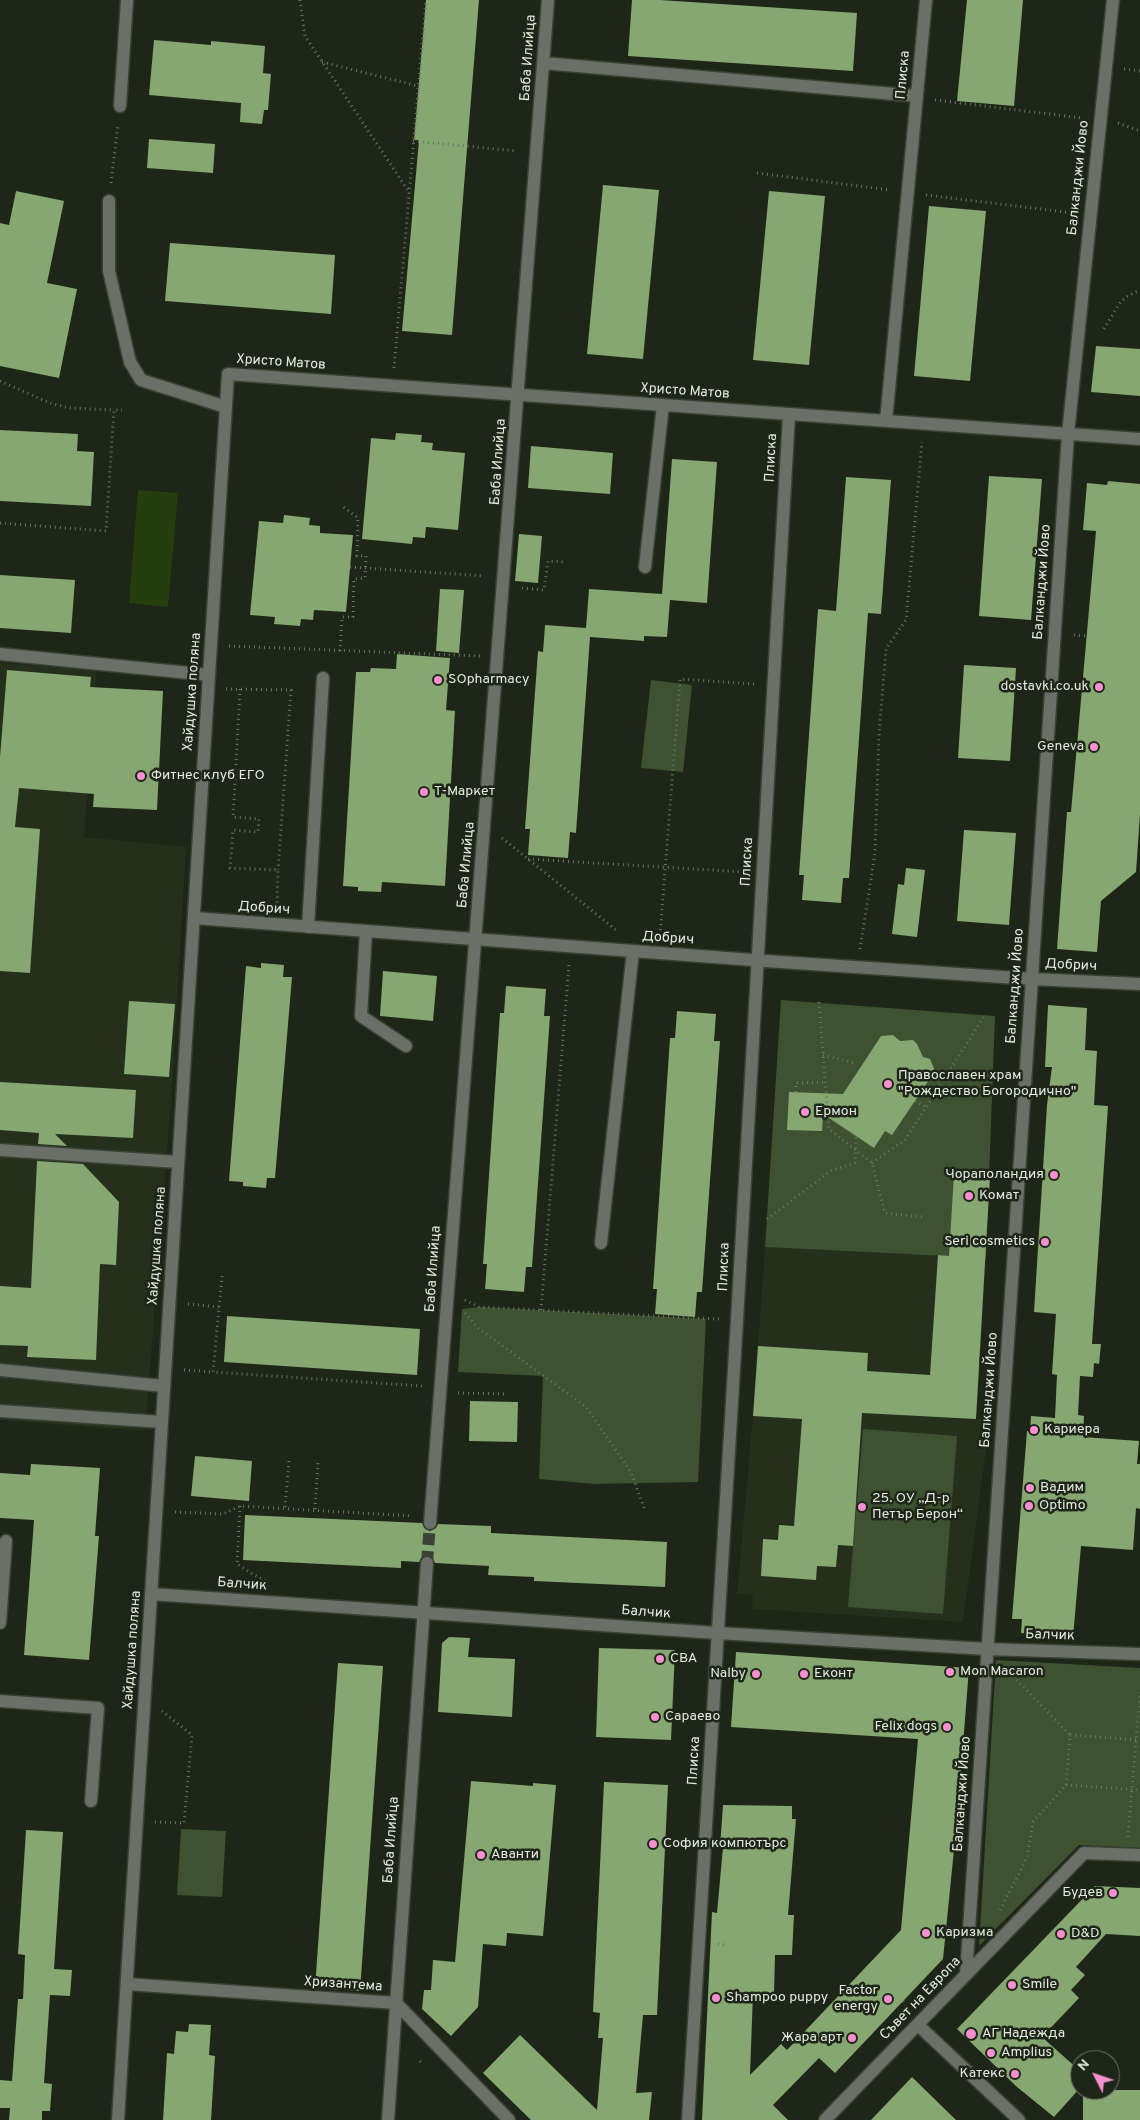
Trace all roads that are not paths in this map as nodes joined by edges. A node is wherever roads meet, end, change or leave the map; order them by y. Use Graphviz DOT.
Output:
graph roads {
  1 [pos="127,0"];
  2 [pos="548,0"];
  3 [pos="926,0"];
  4 [pos="1114,0"];
  5 [pos="544,63"];
  6 [pos="917,97"];
  7 [pos="120,106"];
  8 [pos="109,201"];
  9 [pos="228,374"];
  10 [pos="519,395"];
  11 [pos="663,405"];
  12 [pos="226,406"];
  13 [pos="789,415"];
  14 [pos="886,421"];
  15 [pos="1068,434"];
  16 [pos="1140,439"];
  17 [pos="645,567"];
  18 [pos="0,654"];
  19 [pos="209,675"];
  20 [pos="323,678"];
  21 [pos="194,918"];
  22 [pos="308,927"];
  23 [pos="366,931"];
  24 [pos="476,940"];
  25 [pos="638,952"];
  26 [pos="757,960"];
  27 [pos="1032,980"];
  28 [pos="1140,984"];
  29 [pos="406,1046"];
  30 [pos="0,1150"];
  31 [pos="178,1162"];
  32 [pos="602,1243"];
  33 [pos="0,1370"];
  34 [pos="164,1386"];
  35 [pos="0,1411"];
  36 [pos="162,1422"];
  37 [pos="430,1520"];
  38 [pos="6,1541"];
  39 [pos="427,1563"];
  40 [pos="151,1594"];
  41 [pos="424,1613"];
  42 [pos="0,1623"];
  43 [pos="717,1633"];
  44 [pos="987,1649"];
  45 [pos="1140,1654"];
  46 [pos="0,1701"];
  47 [pos="91,1801"];
  48 [pos="1140,1855"];
  49 [pos="966,1975"];
  50 [pos="126,1984"];
  51 [pos="396,2003"];
  52 [pos="918,2025"];
  53 [pos="118,2120"];
  54 [pos="388,2120"];
  55 [pos="510,2120"];
  56 [pos="688,2120"];
  57 [pos="824,2120"];
  58 [pos="1020,2120"];
  1 -- 7 [label="street"];
  2 -- 5 [label="street, Баба Илийца"];
  3 -- 6 [label="street, Плиска"];
  4 -- 15 [label="street, Балканджи Йово"];
  5 -- 6 [label="street"];
  5 -- 10 [label="street, Баба Илийца"];
  6 -- 14 [label="street, Плиска"];
  8 -- 12 [label="street"];
  9 -- 10 [label="street, Христо Матов"];
  9 -- 12 [label="street, Хайдушка поляна"];
  10 -- 11 [label="street, Христо Матов"];
  10 -- 24 [label="street, Баба Илийца"];
  11 -- 13 [label="street, Христо Матов"];
  11 -- 17 [label="street"];
  12 -- 19 [label="street, Хайдушка поляна"];
  13 -- 14 [label="street, Христо Матов"];
  13 -- 26 [label="street, Плиска"];
  14 -- 15 [label="street, Христо Матов"];
  15 -- 16 [label="street, Христо Матов"];
  15 -- 27 [label="street, Балканджи Йово"];
  18 -- 19 [label="street"];
  19 -- 21 [label="street, Хайдушка поляна"];
  20 -- 22 [label="street"];
  21 -- 22 [label="street, Добрич"];
  21 -- 31 [label="street, Хайдушка поляна"];
  22 -- 23 [label="street, Добрич"];
  23 -- 24 [label="street, Добрич"];
  23 -- 29 [label="street"];
  24 -- 25 [label="street, Добрич"];
  24 -- 37 [label="street, Баба Илийца"];
  25 -- 26 [label="street, Добрич"];
  25 -- 32 [label="street"];
  26 -- 27 [label="street, Добрич"];
  26 -- 43 [label="street, Плиска"];
  27 -- 28 [label="street, Добрич"];
  27 -- 44 [label="street, Балканджи Йово"];
  30 -- 31 [label="street"];
  31 -- 34 [label="street, Хайдушка поляна"];
  33 -- 34 [label="street"];
  34 -- 36 [label="street, Хайдушка поляна"];
  35 -- 36 [label="street"];
  36 -- 40 [label="street, Хайдушка поляна"];
  38 -- 42 [label="street"];
  39 -- 41 [label="street, Баба Илийца"];
  40 -- 41 [label="street, Балчик"];
  40 -- 50 [label="street, Хайдушка поляна"];
  41 -- 43 [label="street, Балчик"];
  41 -- 51 [label="street, Баба Илийца"];
  43 -- 44 [label="street, Балчик"];
  43 -- 56 [label="street, Плиска"];
  44 -- 45 [label="street, Балчик"];
  44 -- 49 [label="street, Балканджи Йово"];
  46 -- 47 [label="street"];
  48 -- 49 [label="street, Съвет на Европа"];
  49 -- 52 [label="street, Съвет на Европа"];
  50 -- 51 [label="street, Хризантема"];
  50 -- 53 [label="street, Хайдушка поляна"];
  51 -- 54 [label="street, Баба Илийца"];
  51 -- 55 [label="street, Хризантема"];
  52 -- 57 [label="street, Съвет на Европа"];
  52 -- 58 [label="street"];
}
